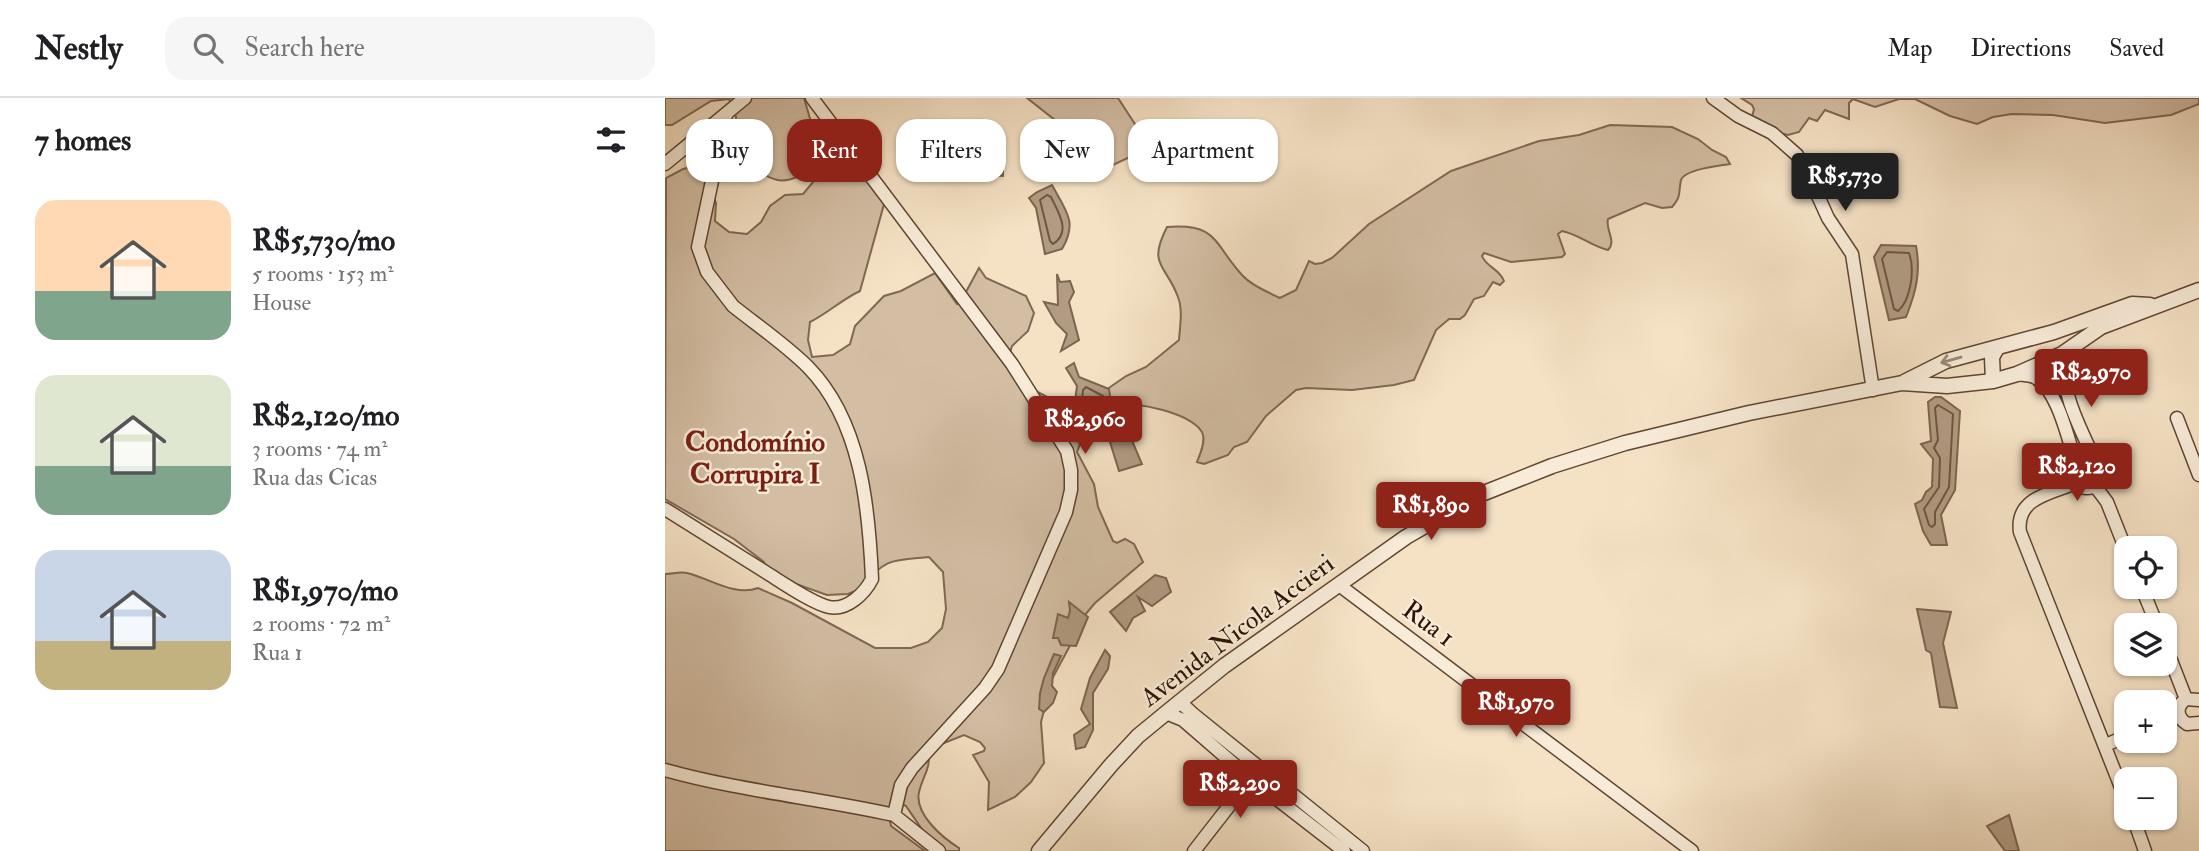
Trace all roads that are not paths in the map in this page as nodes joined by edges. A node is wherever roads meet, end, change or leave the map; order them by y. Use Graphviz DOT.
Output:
graph roads {
  1 [pos="745,98"];
  2 [pos="812,98"];
  3 [pos="1713,98"];
  4 [pos="726,115"];
  5 [pos="665,164"];
  6 [pos="2199,290"];
  7 [pos="2158,305"];
  8 [pos="2054,332"];
  9 [pos="1997,348"];
  10 [pos="2062,354"];
  11 [pos="2017,374"];
  12 [pos="1993,381"];
  13 [pos="1902,383"];
  14 [pos="1873,390"];
  15 [pos="2177,418"];
  16 [pos="2077,467"];
  17 [pos="2098,467"];
  18 [pos="2199,475"];
  19 [pos="2076,483"];
  20 [pos="2095,486"];
  21 [pos="665,509"];
  22 [pos="2120,536"];
  23 [pos="1339,585"];
  24 [pos="2177,668"];
  25 [pos="2193,699"];
  26 [pos="1180,702"];
  27 [pos="1166,713"];
  28 [pos="2178,714"];
  29 [pos="2198,727"];
  30 [pos="2114,741"];
  31 [pos="2106,745"];
  32 [pos="2114,767"];
  33 [pos="1260,768"];
  34 [pos="665,770"];
  35 [pos="1251,779"];
  36 [pos="894,815"];
  37 [pos="2138,830"];
  38 [pos="939,851"];
  39 [pos="1039,851"];
  40 [pos="1194,851"];
  41 [pos="1344,851"];
  42 [pos="1363,851"];
  43 [pos="1692,851"];
  44 [pos="2145,851"];
  1 -- 4 [label="street"];
  2 -- 36 [label="street"];
  3 -- 14 [label="street"];
  4 -- 5 [label="street"];
  4 -- 21 [label="street"];
  6 -- 7 [label="street, Avenida Nicola Accieri"];
  7 -- 8 [label="street, Avenida Nicola Accieri"];
  7 -- 10 [label="street, Avenida Nicola Accieri"];
  8 -- 9 [label="street, Avenida Nicola Accieri"];
  8 -- 10 [label="street"];
  9 -- 12 [label="street"];
  9 -- 13 [label="street, Avenida Nicola Accieri, one-way"];
  10 -- 11 [label="street, Avenida Nicola Accieri"];
  10 -- 17 [label="street"];
  11 -- 12 [label="street, Avenida Nicola Accieri"];
  11 -- 16 [label="street"];
  12 -- 13 [label="street, Avenida Nicola Accieri"];
  13 -- 14 [label="street, Avenida Nicola Accieri"];
  14 -- 23 [label="street, Avenida Nicola Accieri"];
  15 -- 18 [label="street"];
  16 -- 17 [label="street"];
  16 -- 19 [label="street"];
  17 -- 20 [label="street"];
  19 -- 20 [label="street"];
  19 -- 31 [label="street"];
  20 -- 22 [label="street"];
  23 -- 26 [label="street, Avenida Nicola Accieri"];
  23 -- 43 [label="street, Rua 1"];
  24 -- 25 [label="street"];
  25 -- 28 [label="street"];
  26 -- 27 [label="street, Avenida Nicola Accieri"];
  26 -- 33 [label="street"];
  27 -- 35 [label="street"];
  27 -- 39 [label="street, Avenida Nicola Accieri"];
  28 -- 29 [label="street"];
  30 -- 31 [label="street"];
  31 -- 32 [label="street"];
  33 -- 35 [label="street"];
  33 -- 42 [label="street"];
  34 -- 36 [label="street"];
  35 -- 40 [label="street"];
  35 -- 41 [label="street"];
  36 -- 38 [label="street"];
  37 -- 44 [label="street"];
}
